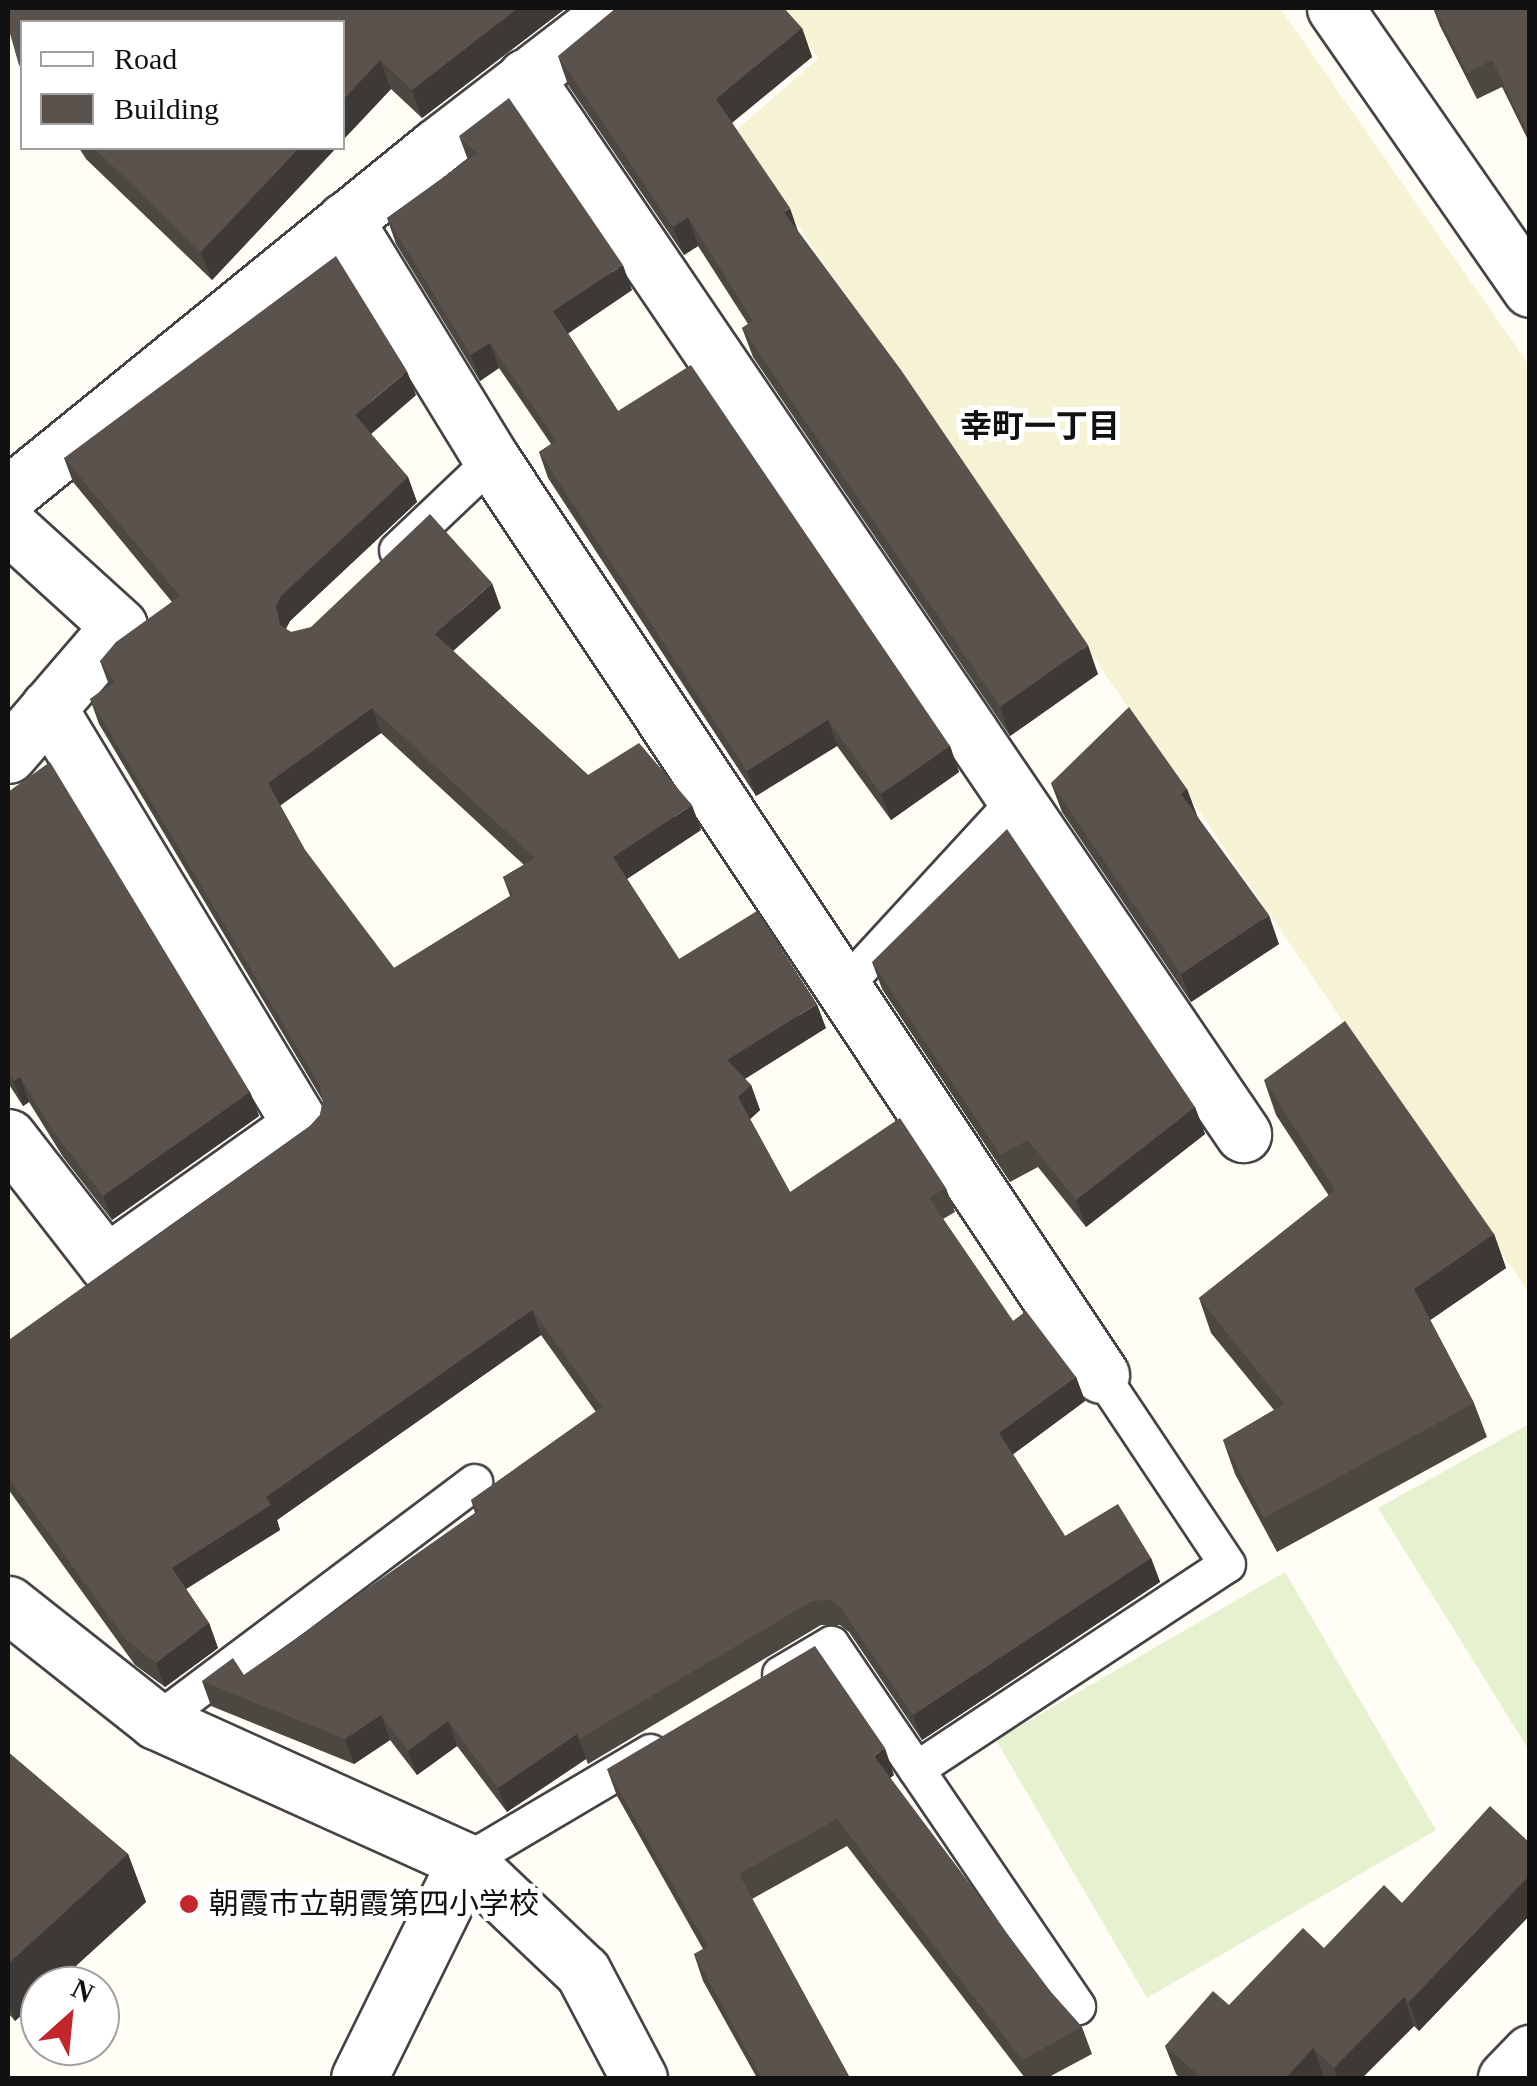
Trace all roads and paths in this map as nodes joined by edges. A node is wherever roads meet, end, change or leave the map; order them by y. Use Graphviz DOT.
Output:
graph roads {
  1 [pos="618,8"];
  2 [pos="1335,8"];
  3 [pos="525,77"];
  4 [pos="345,220"];
  5 [pos="1530,289"];
  6 [pos="492,460"];
  7 [pos="8,495"];
  8 [pos="8,525"];
  9 [pos="377,568"];
  10 [pos="48,708"];
  11 [pos="8,752"];
  12 [pos="1018,798"];
  13 [pos="844,986"];
  14 [pos="1242,1134"];
  15 [pos="8,1138"];
  16 [pos="1102,1375"];
  17 [pos="474,1482"];
  18 [pos="8,1604"];
  19 [pos="748,1693"];
  20 [pos="156,1721"];
  21 [pos="682,1733"];
  22 [pos="916,1769"];
  23 [pos="466,1861"];
  24 [pos="1077,2006"];
  25 [pos="1530,2053"];
  26 [pos="360,2078"];
  27 [pos="639,2078"];
  28 [pos="1506,2078"];
  1 -- 3 [label="street"];
  2 -- 5 [label="street"];
  3 -- 4 [label="street"];
  3 -- 12 [label="street"];
  4 -- 6 [label="street"];
  4 -- 7 [label="street"];
  6 -- 9 [label="lane"];
  6 -- 13 [label="street"];
  8 -- 10 [label="street"];
  10 -- 11 [label="street"];
  10 -- 15 [label="street"];
  12 -- 13 [label="lane"];
  12 -- 14 [label="street"];
  13 -- 16 [label="street"];
  16 -- 22 [label="lane"];
  17 -- 20 [label="lane"];
  18 -- 20 [label="street"];
  19 -- 22 [label="lane"];
  20 -- 23 [label="street"];
  21 -- 23 [label="lane"];
  22 -- 24 [label="lane"];
  23 -- 26 [label="street"];
  23 -- 27 [label="street"];
  25 -- 28 [label="street"];
}
